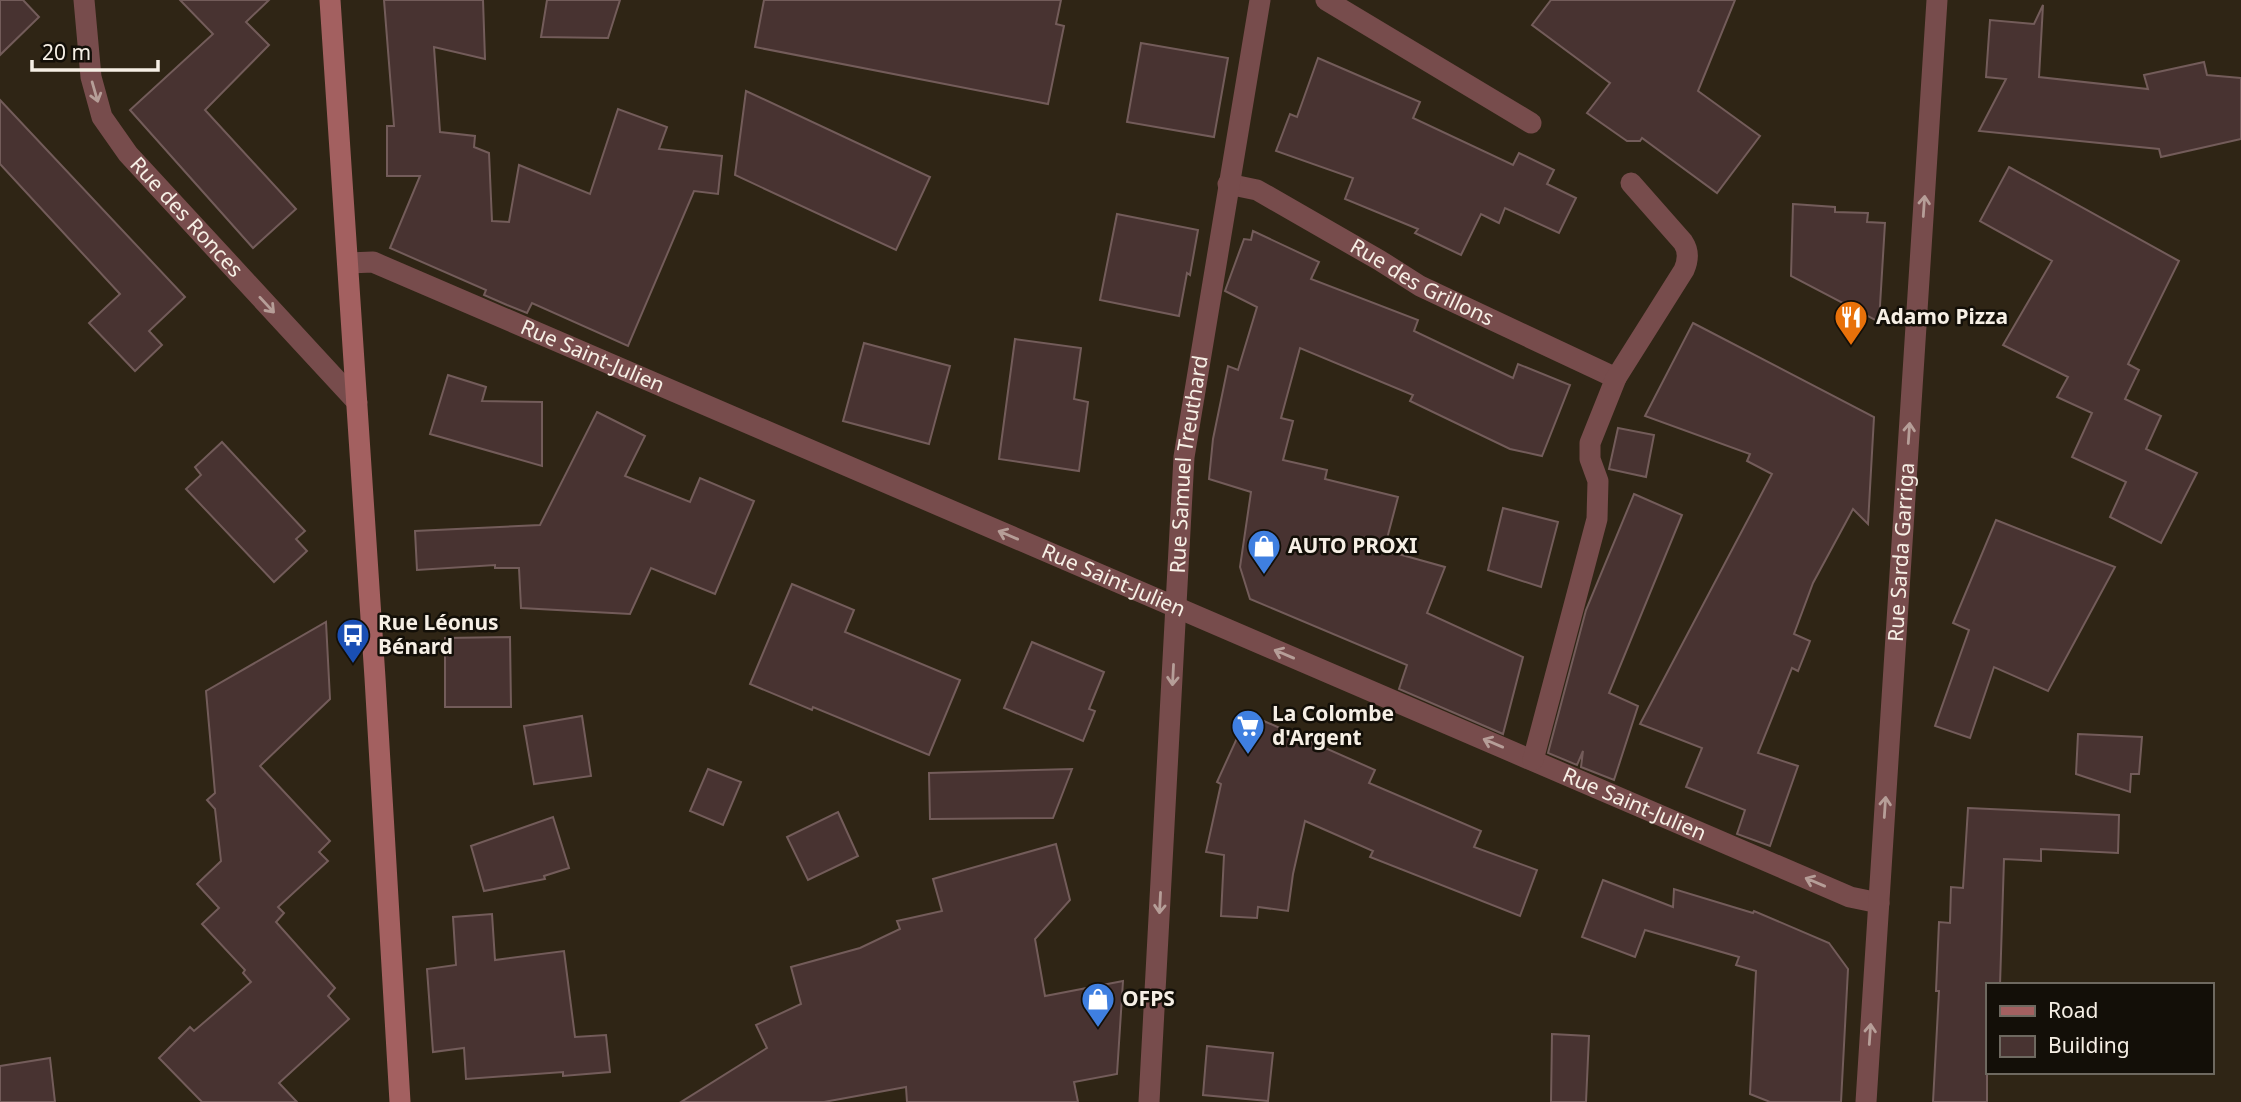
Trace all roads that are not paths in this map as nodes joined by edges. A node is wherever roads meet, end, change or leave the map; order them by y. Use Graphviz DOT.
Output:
graph roads {
  1 [pos="84,0"];
  2 [pos="330,0"];
  3 [pos="1260,0"];
  4 [pos="1326,0"];
  5 [pos="1937,0"];
  6 [pos="1531,123"];
  7 [pos="1631,183"];
  8 [pos="1228,184"];
  9 [pos="348,263"];
  10 [pos="1616,379"];
  11 [pos="357,402"];
  12 [pos="1176,607"];
  13 [pos="1533,760"];
  14 [pos="1879,903"];
  15 [pos="400,1102"];
  16 [pos="1149,1102"];
  17 [pos="1866,1102"];
  1 -- 11 [label="street, Rue des Ronces, one-way"];
  2 -- 9 [label="main road"];
  3 -- 8 [label="street, Rue Samuel Treuthard"];
  4 -- 6 [label="street"];
  14 -- 5 [label="street, Rue Sarda Garriga, one-way"];
  7 -- 10 [label="street"];
  8 -- 10 [label="street, Rue des Grillons"];
  8 -- 12 [label="street, Rue Samuel Treuthard"];
  9 -- 11 [label="main road"];
  12 -- 9 [label="street, Rue Saint-Julien, one-way"];
  10 -- 13 [label="street"];
  11 -- 15 [label="main road"];
  13 -- 12 [label="street, Rue Saint-Julien, one-way"];
  12 -- 16 [label="street, Rue Samuel Treuthard, one-way"];
  14 -- 13 [label="street, Rue Saint-Julien, one-way"];
  17 -- 14 [label="street, Rue Sarda Garriga, one-way"];
}
